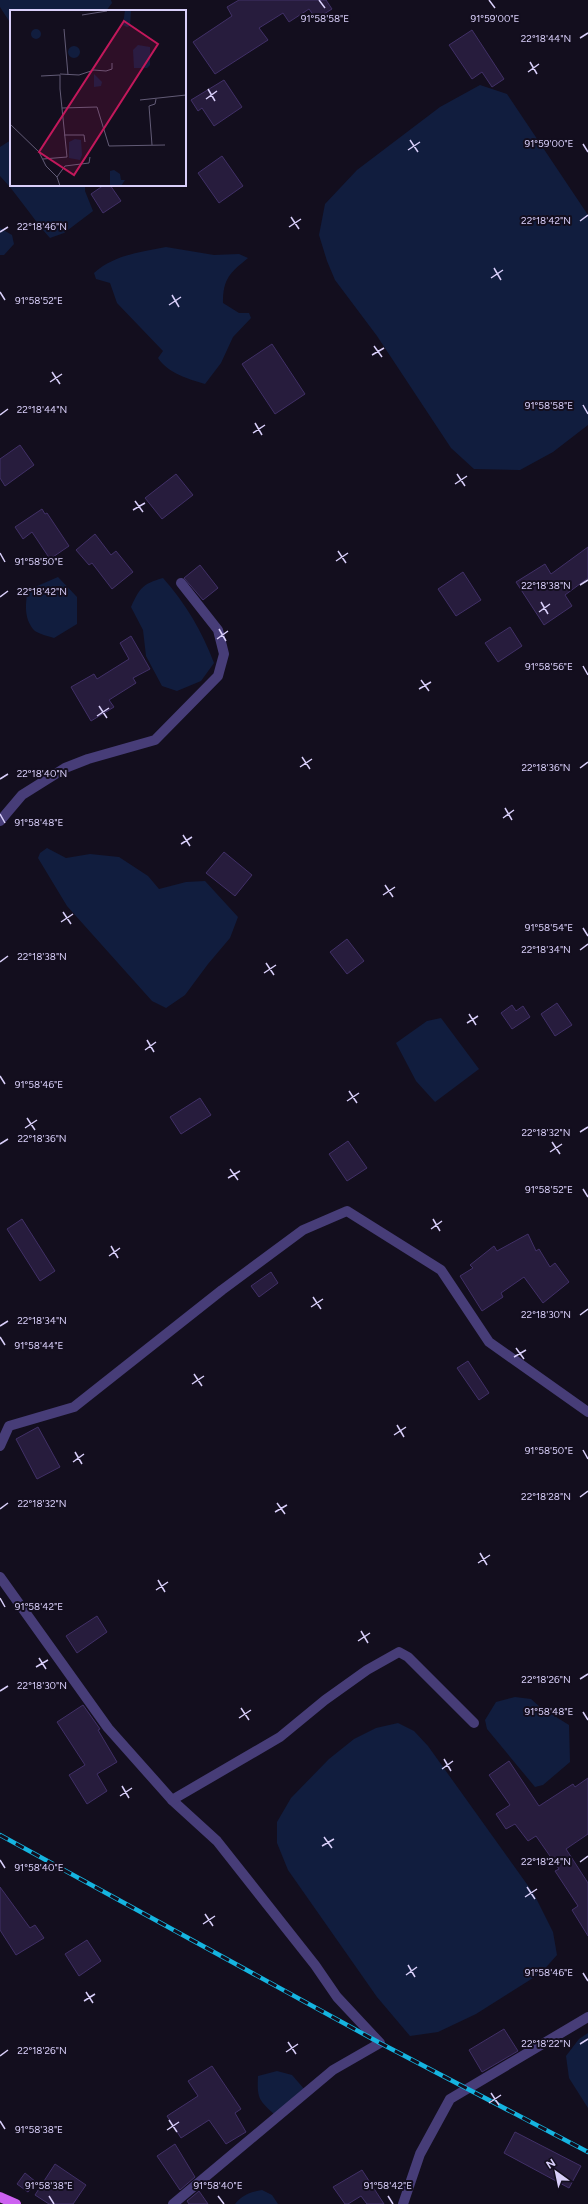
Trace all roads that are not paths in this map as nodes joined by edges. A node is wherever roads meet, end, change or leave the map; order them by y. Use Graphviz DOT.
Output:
graph roads {
  1 [pos="181,583"];
  2 [pos="0,821"];
  3 [pos="588,1412"];
  4 [pos="0,1446"];
  5 [pos="0,1577"];
  6 [pos="474,1723"];
  7 [pos="172,1800"];
  8 [pos="588,2017"];
  9 [pos="0,2197"];
  10 [pos="16,2204"];
  11 [pos="173,2204"];
  12 [pos="403,2204"];
  1 -- 2 [label="street"];
  3 -- 4 [label="street"];
  5 -- 7 [label="street"];
  6 -- 7 [label="street"];
  7 -- 11 [label="street"];
  8 -- 12 [label="street"];
  9 -- 10 [label="main road"];
}
